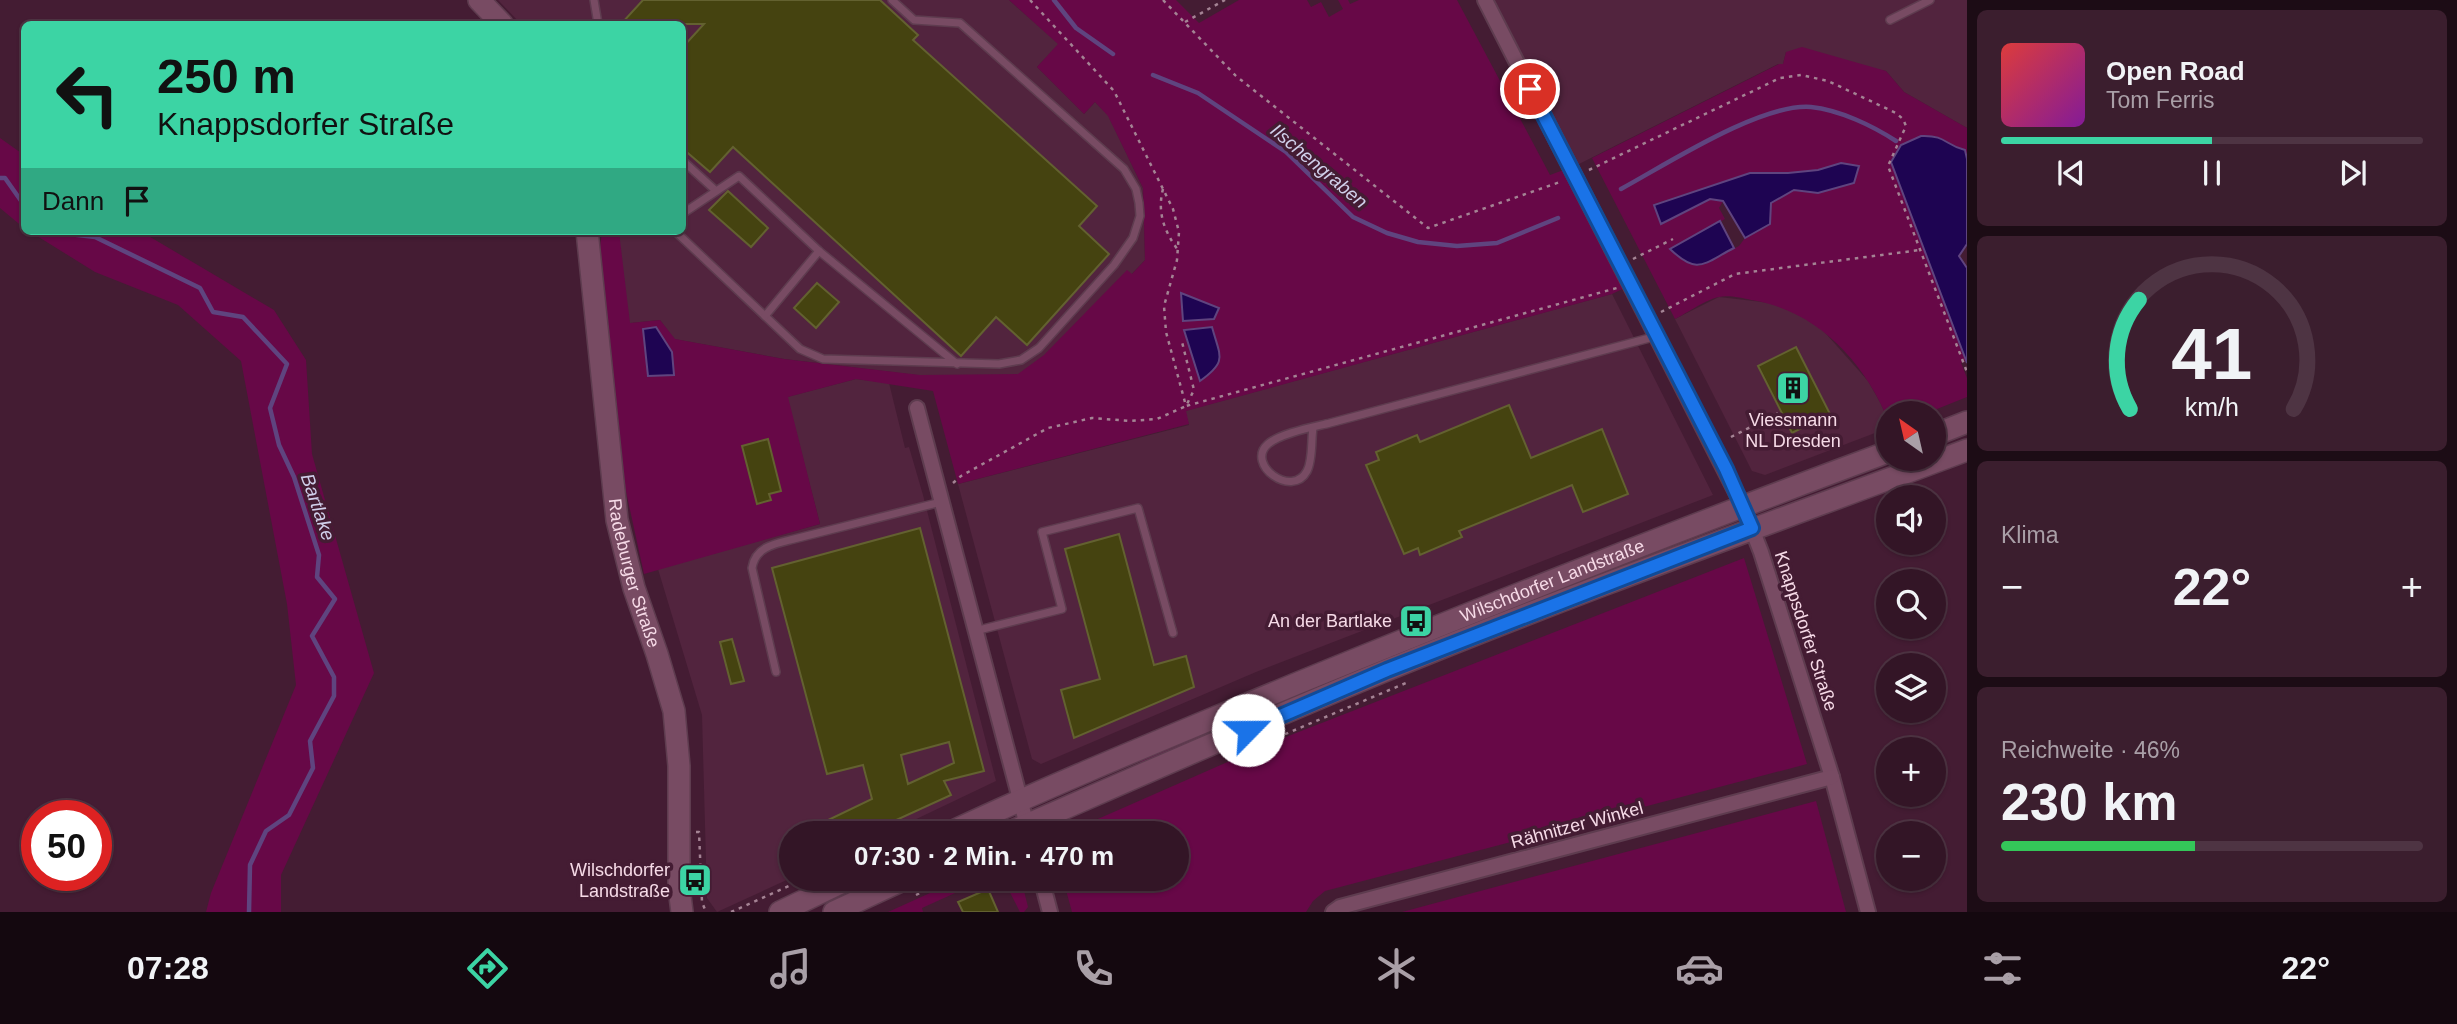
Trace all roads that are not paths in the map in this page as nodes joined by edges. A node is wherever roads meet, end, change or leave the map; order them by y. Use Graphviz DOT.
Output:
graph roads {
  1 [pos="594,0"];
  2 [pos="892,0"];
  3 [pos="1485,0"];
  4 [pos="1930,0"];
  5 [pos="484,2"];
  6 [pos="1890,20"];
  7 [pos="500,21"];
  8 [pos="598,21"];
  9 [pos="686,164"];
  10 [pos="715,190"];
  11 [pos="686,211"];
  12 [pos="587,235"];
  13 [pos="679,235"];
  14 [pos="819,251"];
  15 [pos="765,316"];
  16 [pos="1657,336"];
  17 [pos="957,365"];
  18 [pos="917,408"];
  19 [pos="1967,422"];
  20 [pos="1312,428"];
  21 [pos="1946,430"];
  22 [pos="1967,450"];
  23 [pos="1876,456"];
  24 [pos="940,498"];
  25 [pos="1743,506"];
  26 [pos="1752,528"];
  27 [pos="975,631"];
  28 [pos="1172,633"];
  29 [pos="776,672"];
  30 [pos="1832,777"];
  31 [pos="1020,800"];
  32 [pos="975,821"];
  33 [pos="1021,821"];
  34 [pos="1042,821"];
  35 [pos="824,891"];
  36 [pos="879,891"];
  37 [pos="1044,891"];
  38 [pos="682,912"];
  39 [pos="780,912"];
  40 [pos="834,912"];
  41 [pos="1050,912"];
  42 [pos="1333,912"];
  43 [pos="1868,912"];
  1 -- 8 [label="lane"];
  2 -- 17 [label="lane"];
  3 -- 16 [label="street, Knappsdorfer Straße"];
  4 -- 6 [label="lane"];
  5 -- 7 [label="main road"];
  9 -- 10 [label="lane"];
  10 -- 11 [label="lane"];
  10 -- 14 [label="lane"];
  12 -- 38 [label="main road, Radeburger Straße"];
  13 -- 15 [label="lane"];
  14 -- 15 [label="lane"];
  14 -- 17 [label="lane"];
  15 -- 17 [label="lane"];
  16 -- 20 [label="lane"];
  16 -- 25 [label="street, Knappsdorfer Straße"];
  18 -- 24 [label="street"];
  19 -- 21 [label="main road"];
  20 -- 20 [label="lane"];
  22 -- 26 [label="main road, Wilschdorfer Landstraße"];
  23 -- 25 [label="main road, Wilschdorfer Landstraße"];
  24 -- 27 [label="street"];
  24 -- 29 [label="lane"];
  25 -- 26 [label="street, Knappsdorfer Straße"];
  25 -- 31 [label="main road, Wilschdorfer Landstraße"];
  26 -- 30 [label="street, Knappsdorfer Straße"];
  26 -- 34 [label="main road, Wilschdorfer Landstraße"];
  27 -- 28 [label="lane"];
  27 -- 31 [label="street"];
  30 -- 42 [label="street, Rähnitzer Winkel"];
  30 -- 43 [label="street, Knappsdorfer Straße"];
  31 -- 32 [label="main road, Wilschdorfer Landstraße"];
  31 -- 33 [label="street"];
  35 -- 39 [label="main road"];
  36 -- 40 [label="main road"];
  37 -- 41 [label="street"];
}
